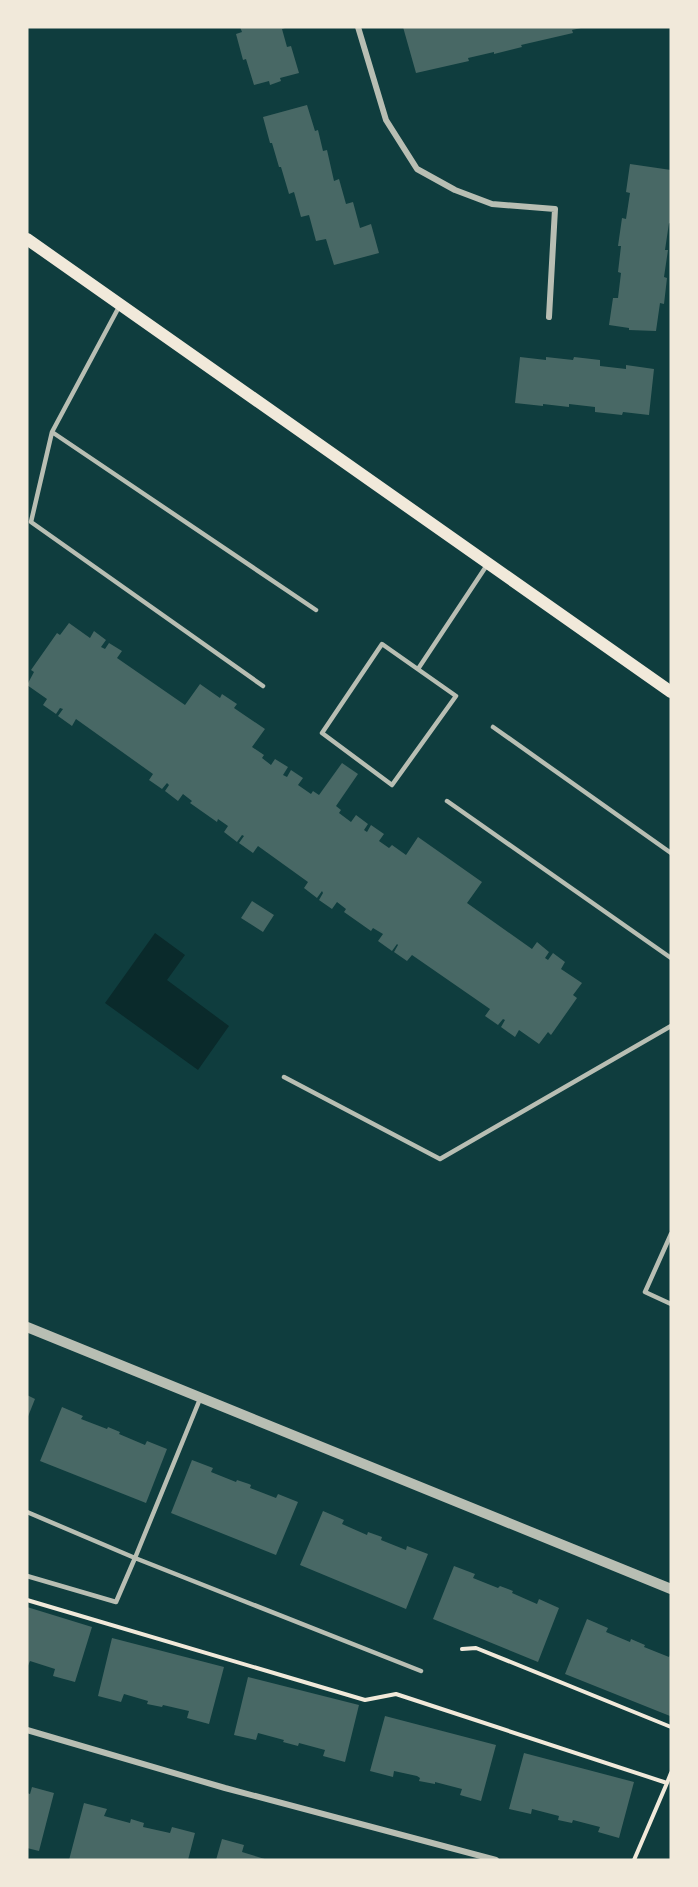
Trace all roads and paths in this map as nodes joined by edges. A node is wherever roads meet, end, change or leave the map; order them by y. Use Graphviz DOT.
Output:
graph roads {
  1 [pos="358,27"];
  2 [pos="27,239"];
  3 [pos="120,305"];
  4 [pos="549,317"];
  5 [pos="52,432"];
  6 [pos="488,563"];
  7 [pos="316,610"];
  8 [pos="418,669"];
  9 [pos="263,686"];
  10 [pos="671,692"];
  11 [pos="493,727"];
  12 [pos="447,801"];
  13 [pos="671,853"];
  14 [pos="671,958"];
  15 [pos="671,1026"];
  16 [pos="284,1077"];
  17 [pos="671,1234"];
  18 [pos="671,1304"];
  19 [pos="27,1327"];
  20 [pos="200,1398"];
  21 [pos="27,1512"];
  22 [pos="135,1558"];
  23 [pos="27,1575"];
  24 [pos="671,1589"];
  25 [pos="27,1600"];
  26 [pos="462,1649"];
  27 [pos="421,1671"];
  28 [pos="671,1727"];
  29 [pos="27,1730"];
  30 [pos="671,1773"];
  31 [pos="667,1784"];
  32 [pos="496,1860"];
  33 [pos="634,1860"];
  1 -- 4 [label="street"];
  2 -- 3 [label="main road"];
  3 -- 5 [label="lane"];
  3 -- 6 [label="main road"];
  5 -- 7 [label="lane"];
  5 -- 9 [label="lane"];
  6 -- 8 [label="lane"];
  6 -- 10 [label="main road"];
  8 -- 8 [label="lane"];
  11 -- 13 [label="lane"];
  12 -- 14 [label="lane"];
  15 -- 16 [label="lane"];
  17 -- 18 [label="lane"];
  19 -- 20 [label="street"];
  20 -- 22 [label="lane"];
  20 -- 24 [label="street"];
  21 -- 22 [label="lane"];
  22 -- 23 [label="lane"];
  22 -- 27 [label="lane"];
  25 -- 31 [label="path"];
  26 -- 28 [label="path"];
  29 -- 32 [label="street"];
  30 -- 31 [label="path"];
  31 -- 33 [label="path"];
}
